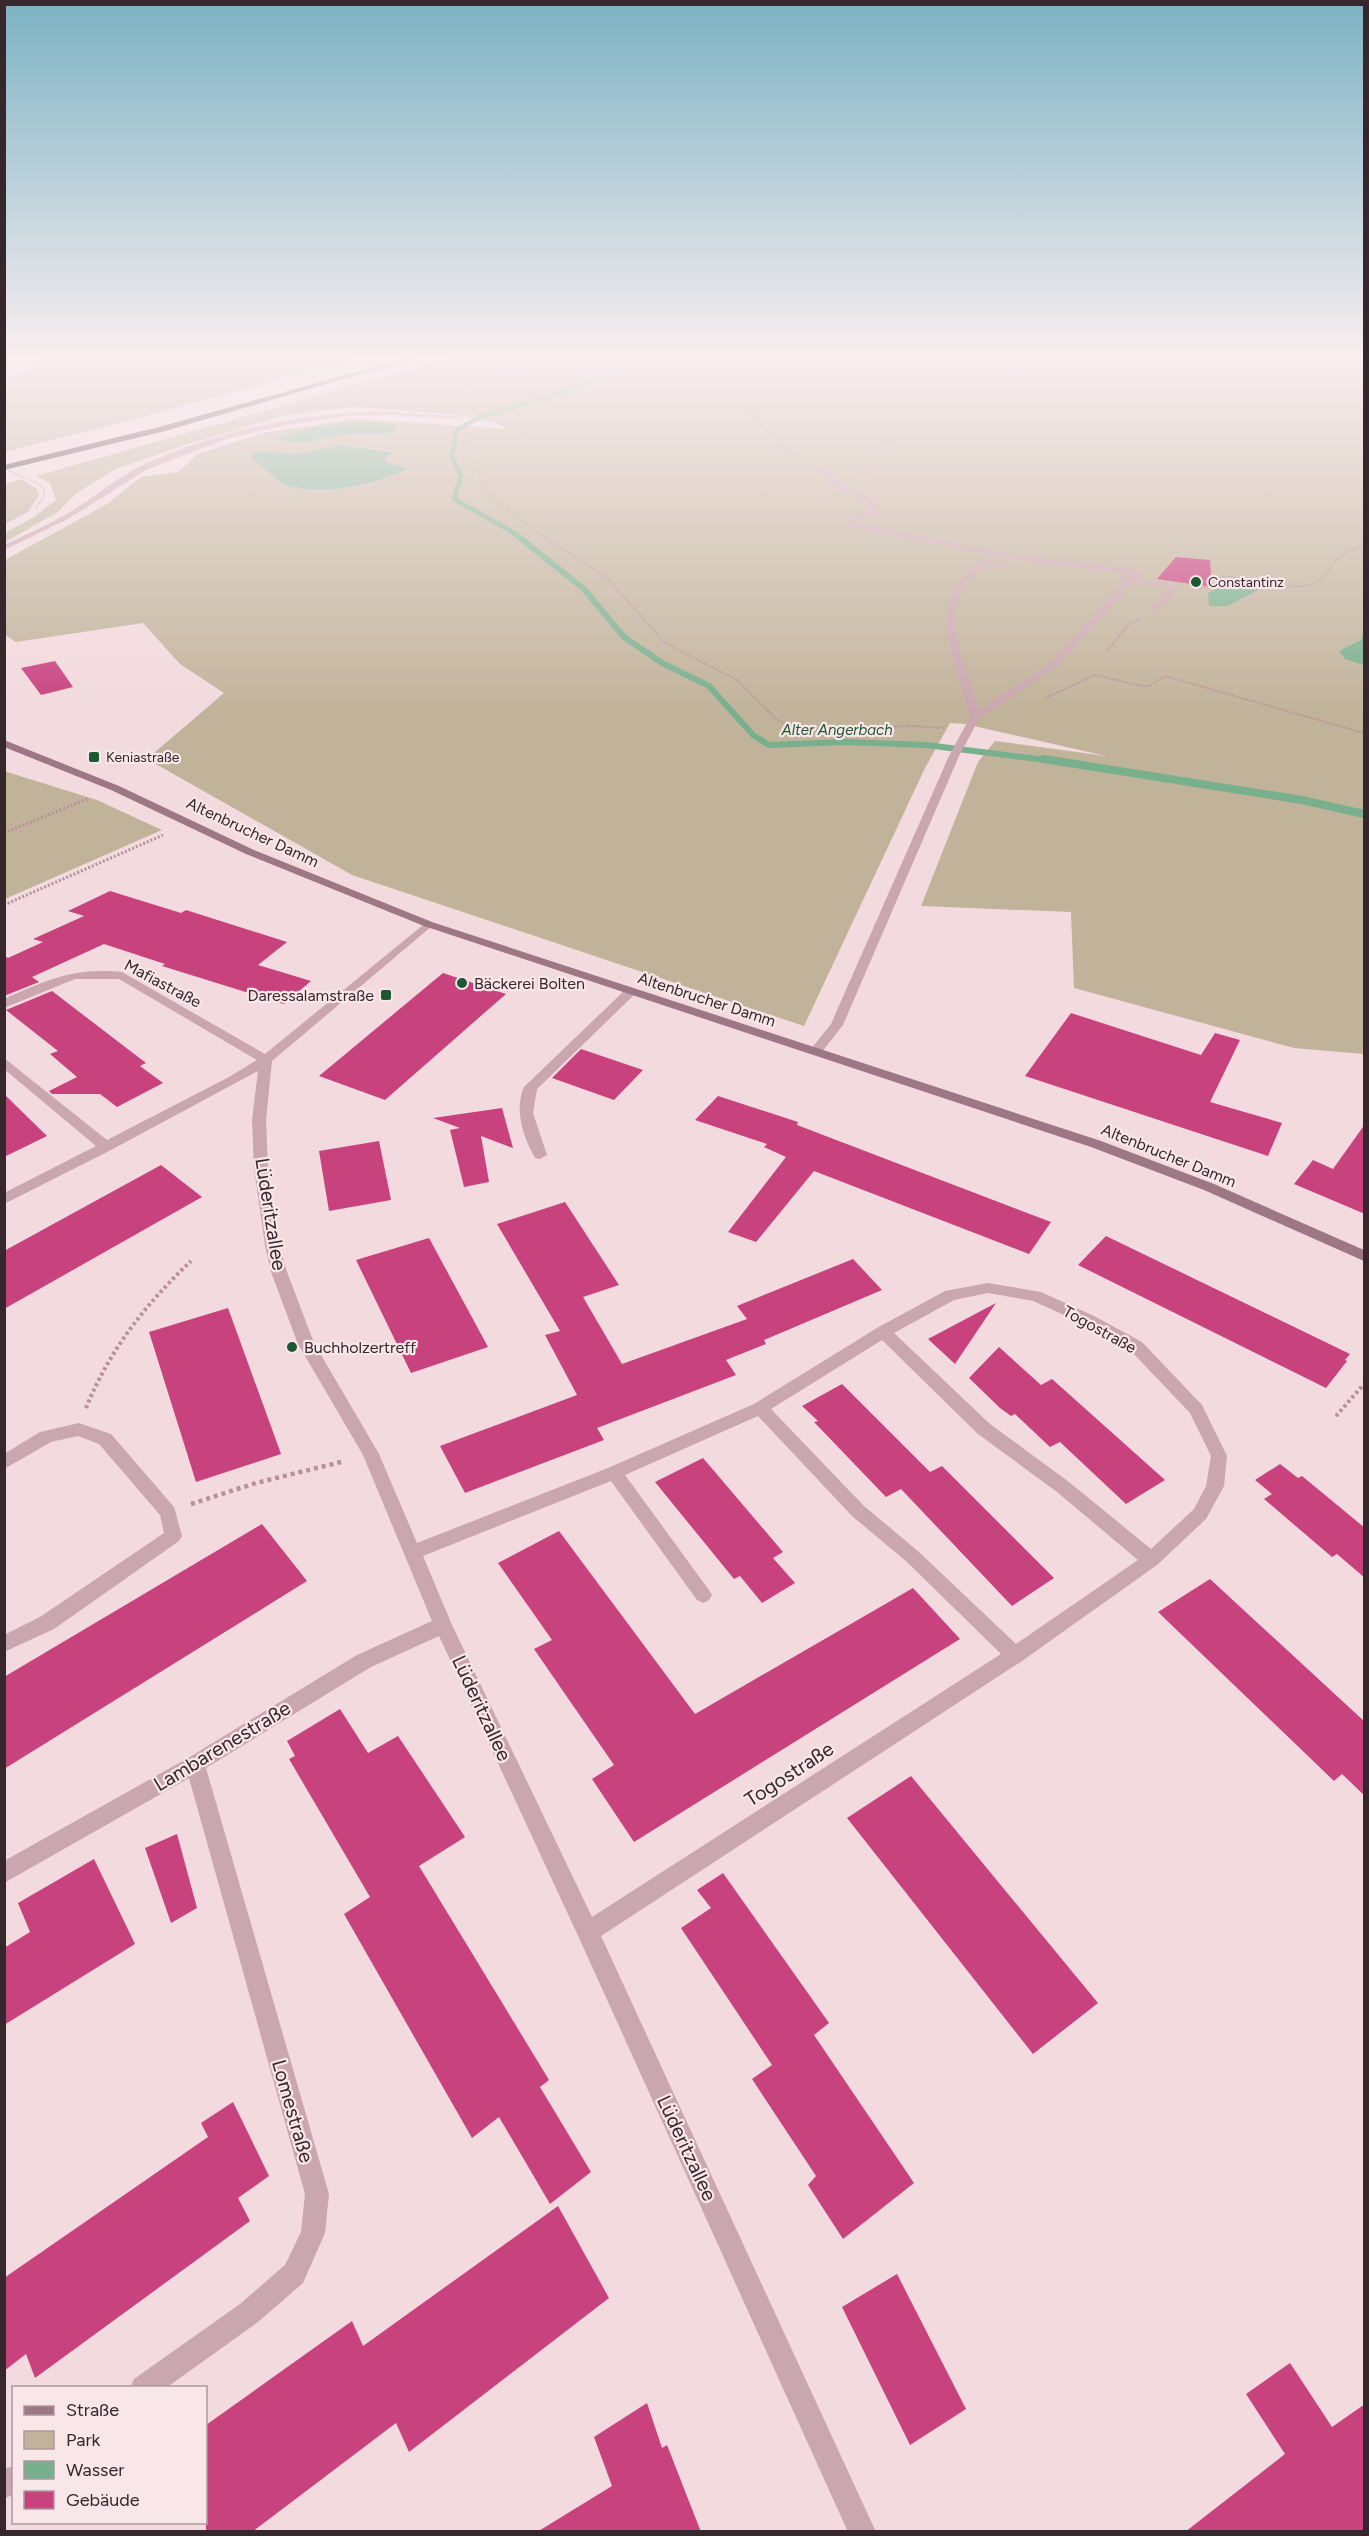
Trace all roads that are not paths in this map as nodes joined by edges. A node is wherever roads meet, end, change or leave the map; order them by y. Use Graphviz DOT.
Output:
graph roads {
  1 [pos="126,476"];
  2 [pos="830,476"];
  3 [pos="4,548"];
  4 [pos="1131,580"];
  5 [pos="1155,607"];
  6 [pos="975,717"];
  7 [pos="4,743"];
  8 [pos="4,751"];
  9 [pos="45,760"];
  10 [pos="428,924"];
  11 [pos="630,992"];
  12 [pos="4,1004"];
  13 [pos="816,1050"];
  14 [pos="266,1060"];
  15 [pos="4,1062"];
  16 [pos="106,1147"];
  17 [pos="540,1155"];
  18 [pos="4,1199"];
  19 [pos="1365,1256"];
  20 [pos="883,1332"];
  21 [pos="760,1408"];
  22 [pos="4,1463"];
  23 [pos="614,1473"];
  24 [pos="411,1553"];
  25 [pos="1151,1560"];
  26 [pos="703,1595"];
  27 [pos="443,1625"];
  28 [pos="4,1644"];
  29 [pos="1015,1655"];
  30 [pos="195,1764"];
  31 [pos="4,1873"];
  32 [pos="588,1932"];
  33 [pos="146,2386"];
  34 [pos="862,2532"];
  1 -- 3 [label="street"];
  2 -- 4 [label="street"];
  4 -- 5 [label="street"];
  4 -- 6 [label="street"];
  4 -- 6 [label="street"];
  6 -- 13 [label="street"];
  7 -- 9 [label="main road, Altenbrucher Damm"];
  8 -- 9 [label="main road, Altenbrucher Damm"];
  9 -- 10 [label="main road, Altenbrucher Damm"];
  10 -- 11 [label="main road, Altenbrucher Damm"];
  10 -- 14 [label="street"];
  11 -- 13 [label="main road, Altenbrucher Damm"];
  11 -- 17 [label="street"];
  12 -- 14 [label="street, Mafiastraße"];
  13 -- 19 [label="main road, Altenbrucher Damm"];
  14 -- 16 [label="street"];
  14 -- 24 [label="street, Lüderitzallee"];
  15 -- 16 [label="street"];
  16 -- 18 [label="street"];
  20 -- 21 [label="street, Togostraße"];
  20 -- 25 [label="street"];
  20 -- 25 [label="street, Togostraße"];
  21 -- 23 [label="street, Togostraße"];
  21 -- 29 [label="street"];
  22 -- 28 [label="street"];
  23 -- 24 [label="street, Togostraße"];
  23 -- 26 [label="street"];
  24 -- 27 [label="street, Lüderitzallee"];
  25 -- 29 [label="street, Togostraße"];
  27 -- 30 [label="street, Lambarenestraße"];
  27 -- 32 [label="street, Lüderitzallee"];
  29 -- 32 [label="street, Togostraße"];
  30 -- 31 [label="street, Lambarenestraße"];
  30 -- 33 [label="street, Lomestraße"];
  32 -- 34 [label="street, Lüderitzallee"];
}
